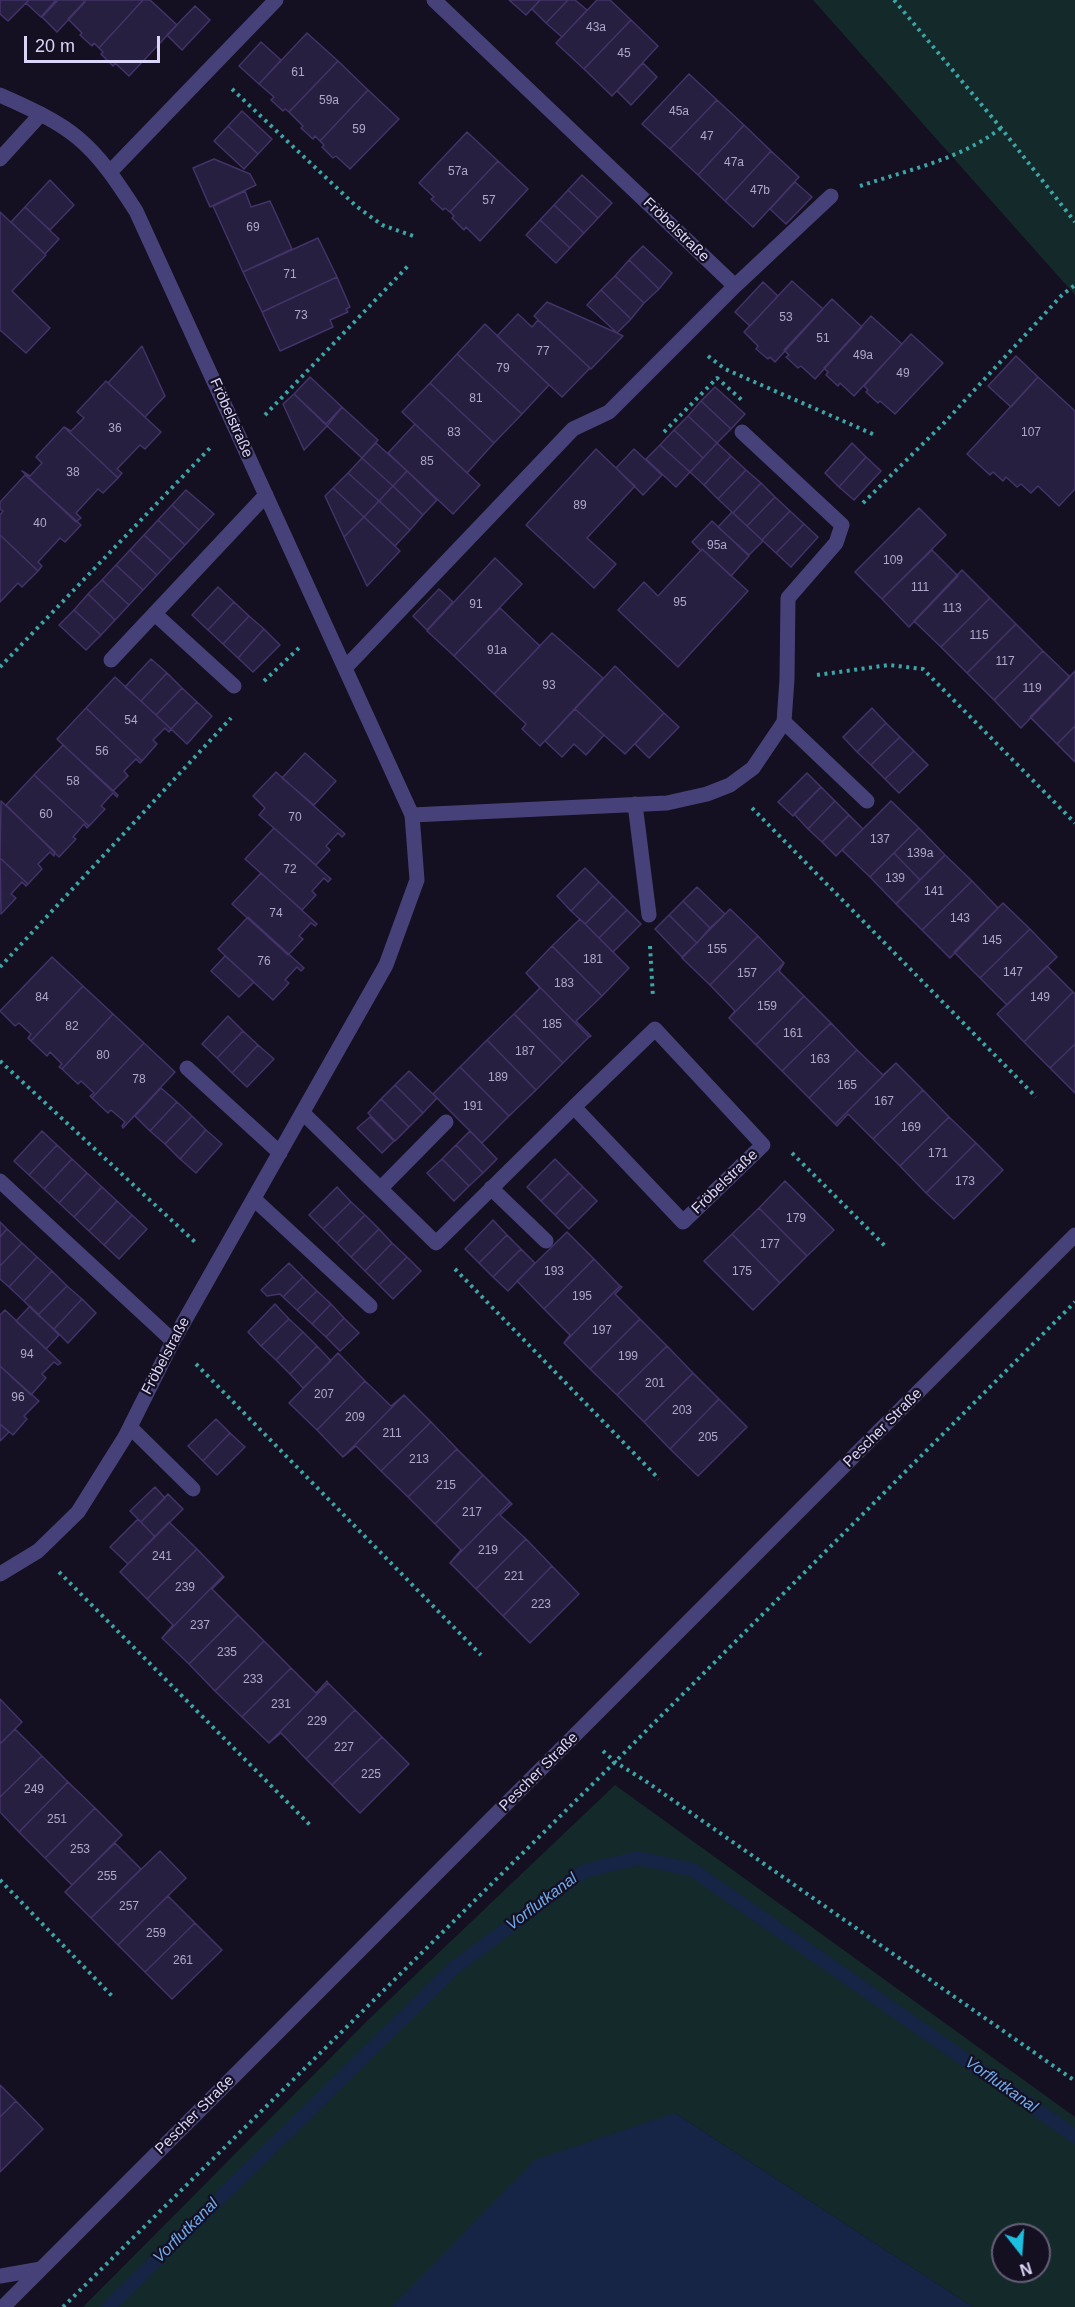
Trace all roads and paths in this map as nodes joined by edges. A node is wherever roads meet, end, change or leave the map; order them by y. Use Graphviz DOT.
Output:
graph roads {
  1 [pos="276,0"];
  2 [pos="434,0"];
  3 [pos="894,0"];
  4 [pos="210,68"];
  5 [pos="0,95"];
  6 [pos="41,114"];
  7 [pos="1001,128"];
  8 [pos="0,159"];
  9 [pos="110,172"];
  10 [pos="831,196"];
  11 [pos="1075,222"];
  12 [pos="414,237"];
  13 [pos="408,266"];
  14 [pos="1075,285"];
  15 [pos="735,286"];
  16 [pos="684,337"];
  17 [pos="234,423"];
  18 [pos="664,432"];
  19 [pos="742,432"];
  20 [pos="875,435"];
  21 [pos="241,440"];
  22 [pos="266,495"];
  23 [pos="842,525"];
  24 [pos="154,614"];
  25 [pos="325,625"];
  26 [pos="111,660"];
  27 [pos="0,667"];
  28 [pos="345,668"];
  29 [pos="787,679"];
  30 [pos="261,685"];
  31 [pos="234,686"];
  32 [pos="231,717"];
  33 [pos="784,722"];
  34 [pos="730,785"];
  35 [pos="867,801"];
  36 [pos="635,804"];
  37 [pos="412,816"];
  38 [pos="1075,822"];
  39 [pos="649,915"];
  40 [pos="0,967"];
  41 [pos="655,1029"];
  42 [pos="0,1061"];
  43 [pos="187,1068"];
  44 [pos="1036,1096"];
  45 [pos="574,1107"];
  46 [pos="303,1113"];
  47 [pos="446,1122"];
  48 [pos="763,1145"];
  49 [pos="280,1153"];
  50 [pos="0,1181"];
  51 [pos="381,1188"];
  52 [pos="491,1188"];
  53 [pos="254,1199"];
  54 [pos="1075,1235"];
  55 [pos="546,1241"];
  56 [pos="436,1242"];
  57 [pos="887,1248"];
  58 [pos="217,1263"];
  59 [pos="1075,1302"];
  60 [pos="370,1306"];
  61 [pos="173,1341"];
  62 [pos="130,1427"];
  63 [pos="659,1479"];
  64 [pos="193,1489"];
  65 [pos="38,1551"];
  66 [pos="0,1574"];
  67 [pos="481,1655"];
  68 [pos="615,1762"];
  69 [pos="310,1826"];
  70 [pos="0,1880"];
  71 [pos="112,1996"];
  72 [pos="1075,2081"];
  73 [pos="41,2269"];
  74 [pos="0,2276"];
  75 [pos="3,2307"];
  76 [pos="63,2307"];
  1 -- 4 [label="street"];
  2 -- 15 [label="street, Fröbelstraße"];
  3 -- 7 [label="path"];
  4 -- 9 [label="street"];
  4 -- 12 [label="path"];
  5 -- 6 [label="street, Fröbelstraße"];
  6 -- 8 [label="street"];
  6 -- 9 [label="street, Fröbelstraße"];
  7 -- 10 [label="path"];
  7 -- 11 [label="path"];
  9 -- 17 [label="street, Fröbelstraße"];
  10 -- 15 [label="street"];
  13 -- 21 [label="path"];
  14 -- 23 [label="path"];
  15 -- 16 [label="street"];
  16 -- 20 [label="path"];
  16 -- 28 [label="street"];
  17 -- 21 [label="street, Fröbelstraße"];
  17 -- 27 [label="path"];
  18 -- 19 [label="path"];
  19 -- 23 [label="street"];
  21 -- 22 [label="street, Fröbelstraße"];
  22 -- 24 [label="street"];
  22 -- 25 [label="street, Fröbelstraße"];
  23 -- 29 [label="street"];
  24 -- 26 [label="street"];
  24 -- 31 [label="street"];
  25 -- 28 [label="street, Fröbelstraße"];
  25 -- 30 [label="path"];
  28 -- 37 [label="street, Fröbelstraße"];
  29 -- 33 [label="street"];
  29 -- 38 [label="path"];
  32 -- 40 [label="path"];
  33 -- 34 [label="street"];
  33 -- 35 [label="street"];
  34 -- 36 [label="street"];
  34 -- 44 [label="path"];
  36 -- 37 [label="street"];
  36 -- 39 [label="street"];
  37 -- 46 [label="street, Fröbelstraße"];
  39 -- 41 [label="path"];
  41 -- 45 [label="street"];
  41 -- 48 [label="street, Fröbelstraße"];
  42 -- 58 [label="path"];
  43 -- 49 [label="street"];
  45 -- 48 [label="street, Fröbelstraße"];
  45 -- 52 [label="street"];
  46 -- 49 [label="street, Fröbelstraße"];
  46 -- 51 [label="street"];
  47 -- 51 [label="street"];
  48 -- 57 [label="path"];
  49 -- 53 [label="street, Fröbelstraße"];
  50 -- 61 [label="street"];
  51 -- 56 [label="street"];
  52 -- 55 [label="street"];
  52 -- 56 [label="street"];
  53 -- 58 [label="street, Fröbelstraße"];
  53 -- 60 [label="street"];
  54 -- 73 [label="street, Pescher Straße"];
  56 -- 63 [label="path"];
  58 -- 61 [label="street, Fröbelstraße"];
  59 -- 68 [label="path"];
  61 -- 62 [label="street, Fröbelstraße"];
  61 -- 67 [label="path"];
  62 -- 64 [label="street"];
  62 -- 65 [label="street, Fröbelstraße"];
  65 -- 66 [label="street, Fröbelstraße"];
  65 -- 69 [label="path"];
  68 -- 72 [label="path"];
  68 -- 76 [label="path"];
  70 -- 71 [label="path"];
  73 -- 74 [label="street"];
  73 -- 75 [label="street, Pescher Straße"];
}
